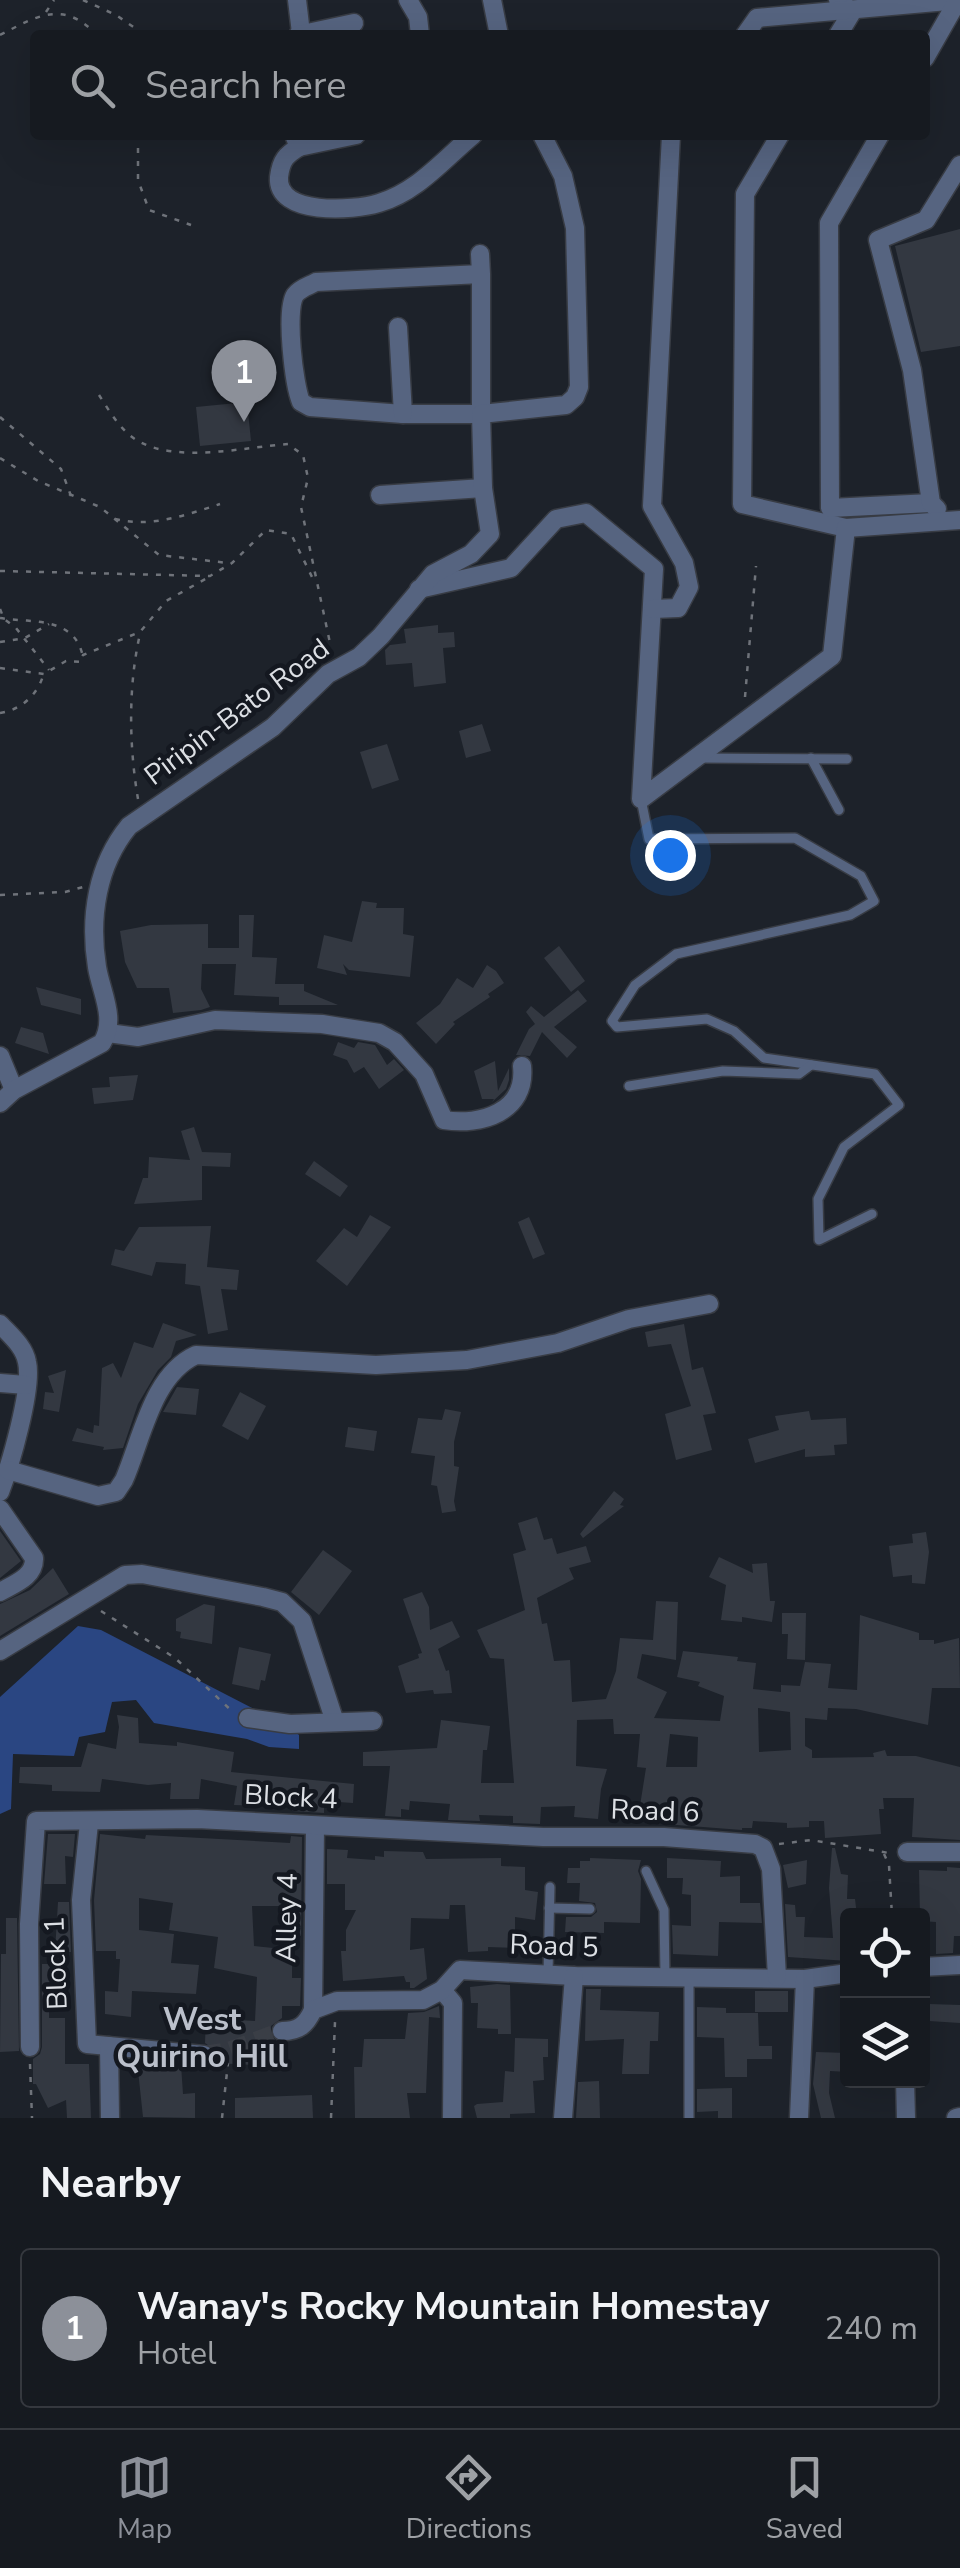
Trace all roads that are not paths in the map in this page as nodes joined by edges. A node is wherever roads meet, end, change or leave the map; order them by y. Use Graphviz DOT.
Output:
graph roads {
  1 [pos="297,0"];
  2 [pos="408,0"];
  3 [pos="492,0"];
  4 [pos="950,0"];
  5 [pos="845,6"];
  6 [pos="354,23"];
  7 [pos="300,30"];
  8 [pos="320,30"];
  9 [pos="419,30"];
  10 [pos="498,30"];
  11 [pos="749,30"];
  12 [pos="930,46"];
  13 [pos="467,140"];
  14 [pos="545,140"];
  15 [pos="671,140"];
  16 [pos="777,140"];
  17 [pos="877,140"];
  18 [pos="297,141"];
  19 [pos="960,164"];
  20 [pos="480,254"];
  21 [pos="481,274"];
  22 [pos="398,327"];
  23 [pos="403,414"];
  24 [pos="481,414"];
  25 [pos="483,488"];
  26 [pos="380,494"];
  27 [pos="931,503"];
  28 [pos="955,520"];
  29 [pos="846,528"];
  30 [pos="419,589"];
  31 [pos="653,609"];
  32 [pos="696,758"];
  33 [pos="811,758"];
  34 [pos="847,758"];
  35 [pos="641,799"];
  36 [pos="840,810"];
  37 [pos="108,1033"];
  38 [pos="0,1056"];
  39 [pos="811,1065"];
  40 [pos="522,1066"];
  41 [pos="629,1086"];
  42 [pos="7,1096"];
  43 [pos="872,1214"];
  44 [pos="709,1304"];
  45 [pos="0,1324"];
  46 [pos="0,1383"];
  47 [pos="26,1385"];
  48 [pos="7,1459"];
  49 [pos="0,1492"];
  50 [pos="0,1509"];
  51 [pos="0,1592"];
  52 [pos="0,1650"];
  53 [pos="248,1718"];
  54 [pos="372,1721"];
  55 [pos="335,1722"];
  56 [pos="90,1823"];
  57 [pos="315,1827"];
  58 [pos="544,1837"];
  59 [pos="907,1852"];
  60 [pos="960,1852"];
  61 [pos="646,1871"];
  62 [pos="550,1886"];
  63 [pos="549,1908"];
  64 [pos="590,1909"];
  65 [pos="960,1964"];
  66 [pos="930,1966"];
  67 [pos="548,1974"];
  68 [pos="840,1974"];
  69 [pos="574,1976"];
  70 [pos="665,1976"];
  71 [pos="689,1976"];
  72 [pos="777,1977"];
  73 [pos="804,1978"];
  74 [pos="442,1990"];
  75 [pos="314,2010"];
  76 [pos="282,2031"];
  77 [pos="109,2046"];
  78 [pos="30,2048"];
  79 [pos="204,2055"];
  80 [pos="906,2088"];
  81 [pos="110,2118"];
  82 [pos="452,2118"];
  83 [pos="563,2118"];
  84 [pos="689,2118"];
  85 [pos="800,2118"];
  86 [pos="906,2118"];
  1 -- 7 [label="street"];
  2 -- 9 [label="street"];
  3 -- 10 [label="street"];
  4 -- 5 [label="street"];
  4 -- 12 [label="street"];
  5 -- 11 [label="street"];
  6 -- 8 [label="street"];
  13 -- 18 [label="street"];
  14 -- 24 [label="street"];
  15 -- 31 [label="street"];
  16 -- 29 [label="street"];
  17 -- 27 [label="street"];
  19 -- 27 [label="street"];
  20 -- 21 [label="street"];
  21 -- 23 [label="street"];
  21 -- 24 [label="street"];
  22 -- 23 [label="street"];
  23 -- 24 [label="street"];
  24 -- 25 [label="street"];
  25 -- 26 [label="street"];
  25 -- 30 [label="street, Piripin-Bato Road"];
  27 -- 28 [label="street"];
  28 -- 29 [label="street"];
  29 -- 32 [label="street"];
  30 -- 31 [label="street"];
  30 -- 37 [label="street, Piripin-Bato Road"];
  31 -- 35 [label="street"];
  32 -- 33 [label="lane"];
  32 -- 35 [label="street"];
  33 -- 34 [label="lane"];
  33 -- 36 [label="lane"];
  35 -- 39 [label="lane"];
  37 -- 40 [label="street"];
  37 -- 42 [label="street"];
  38 -- 42 [label="street"];
  39 -- 41 [label="lane"];
  39 -- 43 [label="lane"];
  44 -- 48 [label="street"];
  45 -- 47 [label="street"];
  46 -- 47 [label="street"];
  47 -- 48 [label="street"];
  48 -- 49 [label="street"];
  50 -- 51 [label="street"];
  52 -- 55 [label="street"];
  53 -- 55 [label="street"];
  54 -- 55 [label="street"];
  56 -- 57 [label="street, Block 4"];
  56 -- 77 [label="street, Block 1"];
  56 -- 78 [label="street, Block 4"];
  57 -- 58 [label="street, Block 4"];
  57 -- 75 [label="street, Alley 4"];
  58 -- 72 [label="street, Road 6"];
  59 -- 60 [label="street"];
  61 -- 70 [label="lane"];
  62 -- 63 [label="lane"];
  63 -- 64 [label="lane"];
  63 -- 67 [label="lane"];
  65 -- 66 [label="street"];
  67 -- 69 [label="street, Road 5"];
  67 -- 74 [label="street, Road 5"];
  68 -- 73 [label="street, Road 5"];
  69 -- 70 [label="street, Road 5"];
  69 -- 83 [label="street"];
  70 -- 71 [label="street, Road 5"];
  71 -- 72 [label="street, Road 5"];
  71 -- 84 [label="lane"];
  72 -- 73 [label="street, Road 5"];
  73 -- 85 [label="street"];
  74 -- 75 [label="street"];
  74 -- 82 [label="street"];
  75 -- 76 [label="street"];
  77 -- 79 [label="street"];
  77 -- 81 [label="street"];
  80 -- 86 [label="street"];
}
